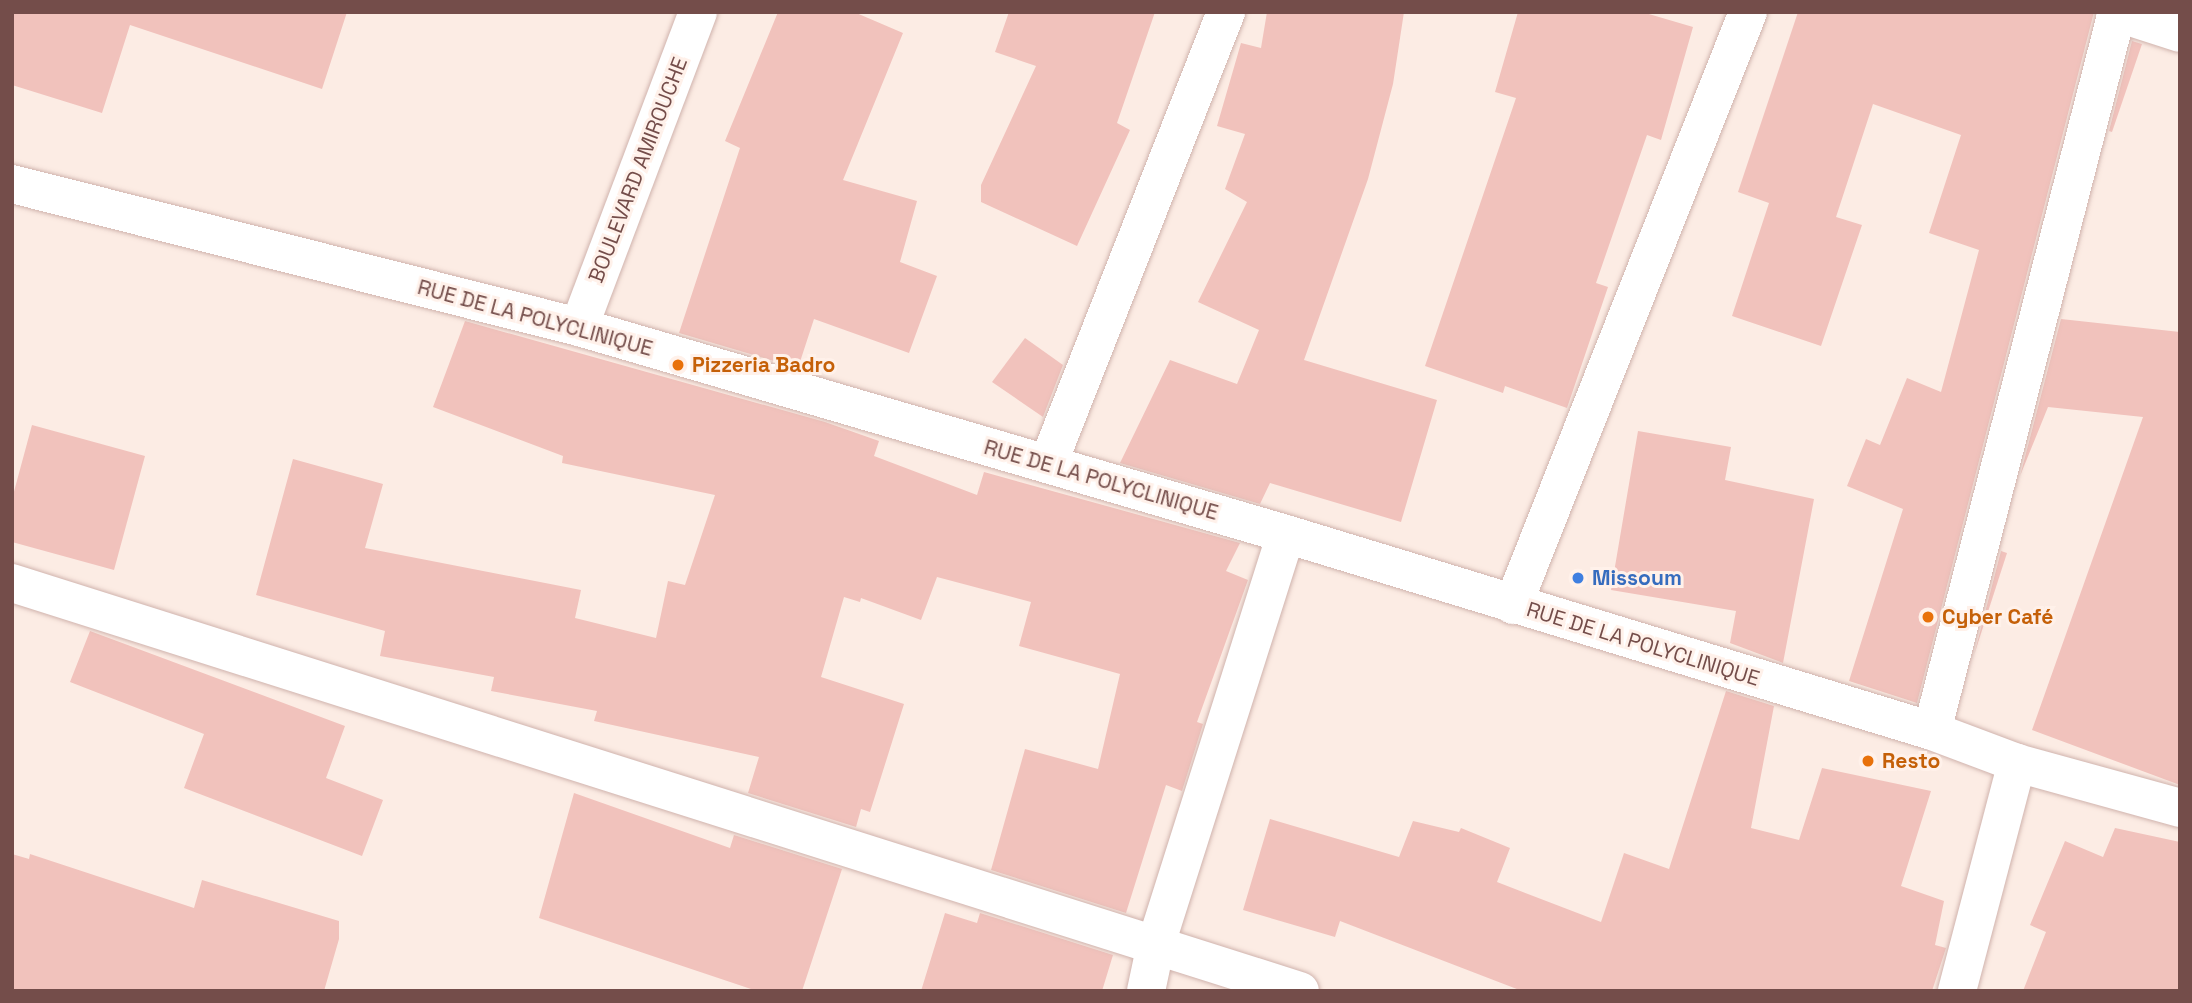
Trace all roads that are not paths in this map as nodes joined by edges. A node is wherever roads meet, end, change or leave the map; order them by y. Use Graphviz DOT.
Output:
graph roads {
  1 [pos="698,12"];
  2 [pos="1226,12"];
  3 [pos="1748,12"];
  4 [pos="2116,12"];
  5 [pos="2180,33"];
  6 [pos="12,184"];
  7 [pos="579,327"];
  8 [pos="1048,464"];
  9 [pos="1286,534"];
  10 [pos="12,583"];
  11 [pos="1513,605"];
  12 [pos="1932,731"];
  13 [pos="2017,763"];
  14 [pos="2180,808"];
  15 [pos="1156,944"];
  16 [pos="1146,991"];
  17 [pos="1300,991"];
  18 [pos="1957,991"];
  1 -- 7 [label="street, BOULEVARD AMIROUCHE"];
  2 -- 8 [label="street"];
  3 -- 11 [label="street"];
  4 -- 5 [label="street"];
  4 -- 12 [label="street"];
  6 -- 7 [label="street, RUE DE LA POLYCLINIQUE"];
  7 -- 8 [label="street, RUE DE LA POLYCLINIQUE"];
  8 -- 9 [label="street, RUE DE LA POLYCLINIQUE"];
  9 -- 11 [label="street, RUE DE LA POLYCLINIQUE"];
  9 -- 15 [label="street"];
  10 -- 15 [label="street"];
  11 -- 12 [label="street, RUE DE LA POLYCLINIQUE"];
  12 -- 13 [label="street, RUE DE LA POLYCLINIQUE"];
  13 -- 14 [label="street, RUE DE LA POLYCLINIQUE"];
  13 -- 18 [label="street"];
  15 -- 16 [label="street"];
  15 -- 17 [label="street"];
}
